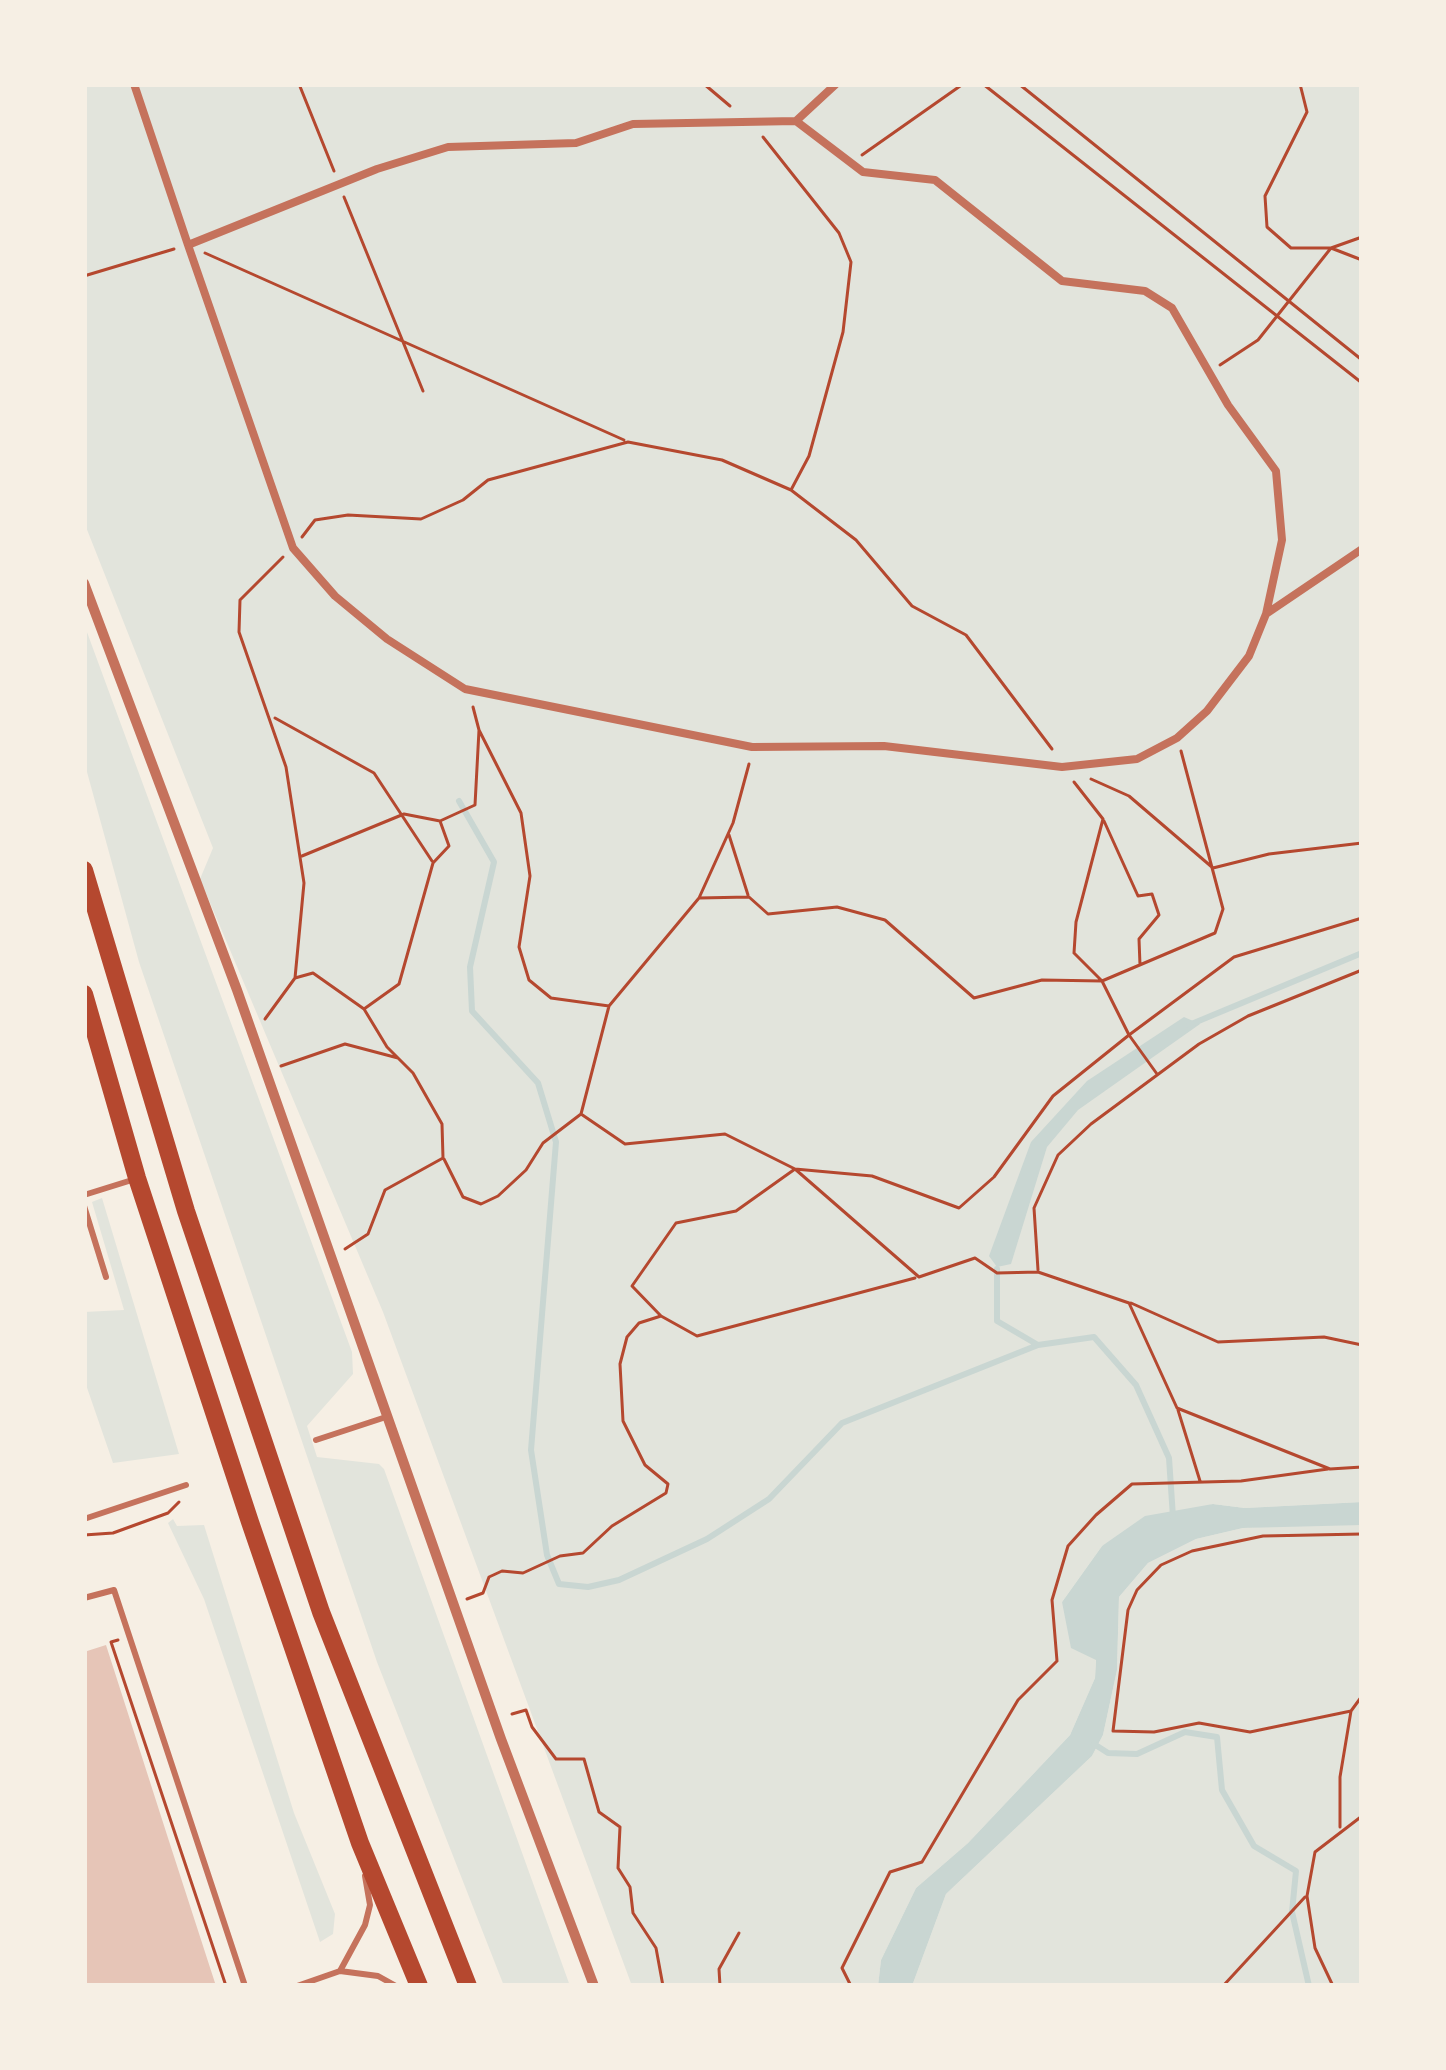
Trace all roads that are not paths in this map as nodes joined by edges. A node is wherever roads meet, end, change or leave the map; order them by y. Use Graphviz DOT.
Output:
graph roads {
  1 [pos="134,84"];
  2 [pos="836,84"];
  3 [pos="796,121"];
  4 [pos="188,245"];
  5 [pos="1362,549"];
  6 [pos="84,583"];
  7 [pos="1266,614"];
  8 [pos="84,870"];
  9 [pos="84,994"];
  10 [pos="136,1178"];
  11 [pos="84,1195"];
  12 [pos="84,1206"];
  13 [pos="106,1277"];
  14 [pos="386,1417"];
  15 [pos="316,1440"];
  16 [pos="187,1488"];
  17 [pos="84,1519"];
  18 [pos="84,1598"];
  19 [pos="360,1843"];
  20 [pos="340,1971"];
  21 [pos="244,1986"];
  22 [pos="297,1986"];
  23 [pos="396,1986"];
  24 [pos="419,1986"];
  25 [pos="468,1986"];
  26 [pos="594,1986"];
  1 -- 4 [label="street"];
  2 -- 3 [label="street"];
  3 -- 4 [label="street"];
  3 -- 7 [label="street"];
  4 -- 7 [label="street"];
  5 -- 7 [label="street"];
  6 -- 14 [label="street"];
  8 -- 25 [label="main road"];
  9 -- 10 [label="main road"];
  10 -- 11 [label="lane"];
  10 -- 19 [label="main road"];
  12 -- 13 [label="lane"];
  14 -- 15 [label="lane"];
  14 -- 26 [label="street"];
  16 -- 17 [label="lane"];
  18 -- 21 [label="lane"];
  19 -- 20 [label="lane"];
  19 -- 24 [label="main road"];
  20 -- 22 [label="lane"];
  20 -- 23 [label="lane"];
}
